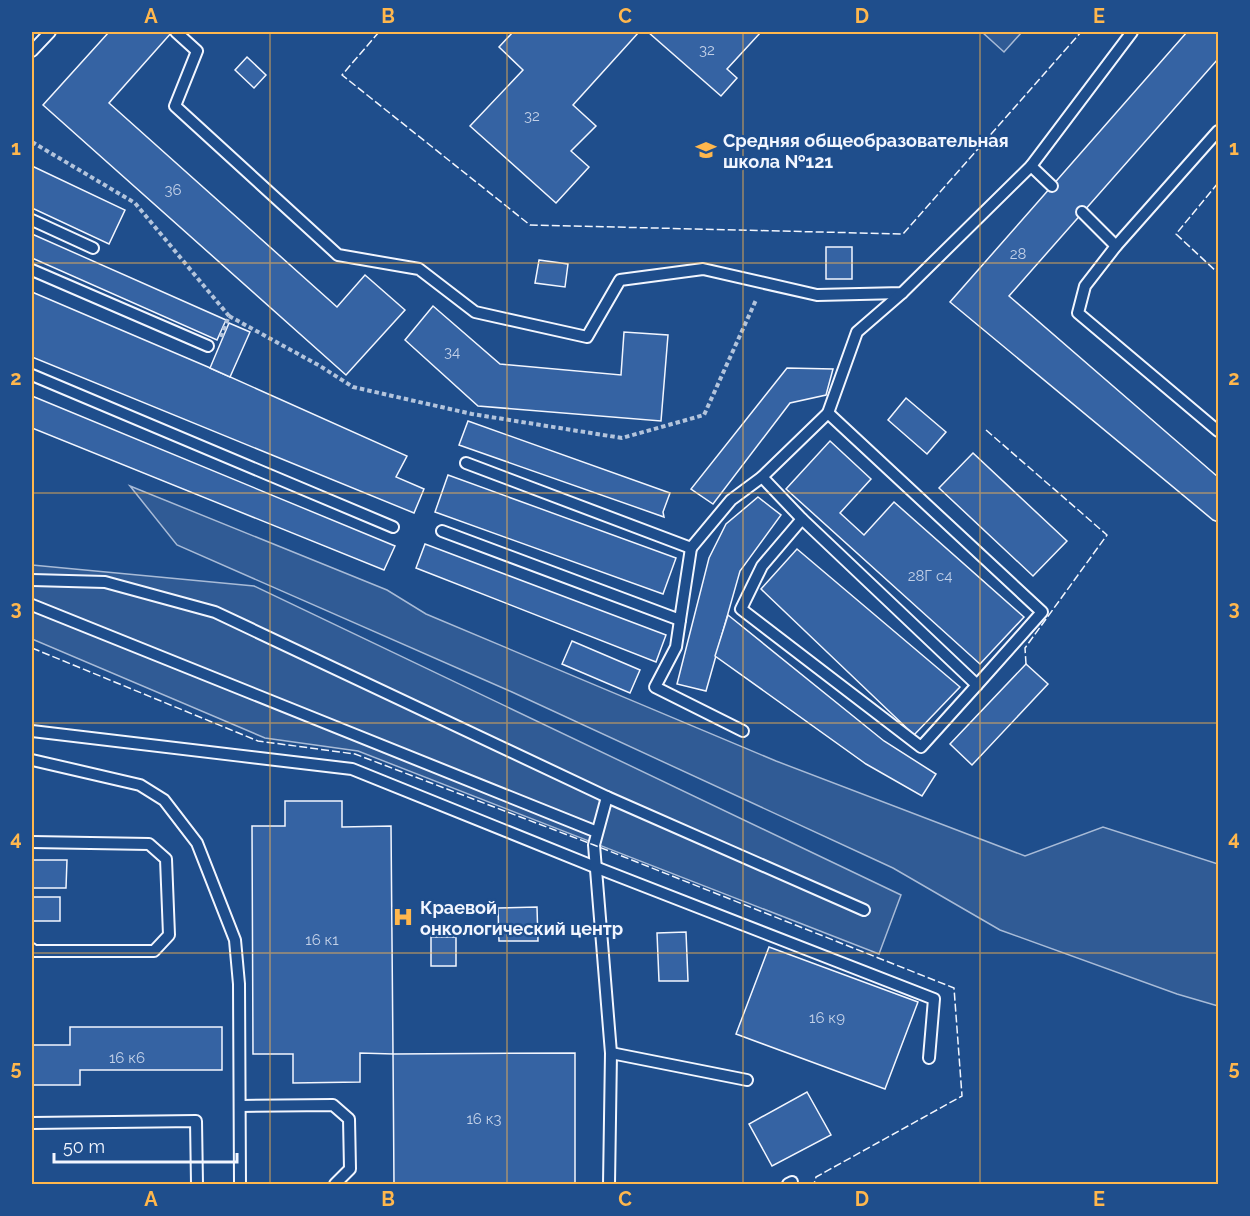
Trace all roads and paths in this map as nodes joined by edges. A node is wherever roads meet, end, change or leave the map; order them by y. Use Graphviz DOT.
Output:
graph roads {
  1 [pos="50,32"];
  2 [pos="176,32"];
  3 [pos="1132,32"];
  4 [pos="32,51"];
  5 [pos="1218,131"];
  6 [pos="32,142"];
  7 [pos="1031,166"];
  8 [pos="1052,186"];
  9 [pos="1082,212"];
  10 [pos="32,220"];
  11 [pos="1116,246"];
  12 [pos="93,248"];
  13 [pos="32,270"];
  14 [pos="902,293"];
  15 [pos="756,300"];
  16 [pos="229,316"];
  17 [pos="208,346"];
  18 [pos="32,375"];
  19 [pos="828,413"];
  20 [pos="1218,431"];
  21 [pos="466,463"];
  22 [pos="762,477"];
  23 [pos="802,519"];
  24 [pos="393,527"];
  25 [pos="442,531"];
  26 [pos="691,548"];
  27 [pos="32,580"];
  28 [pos="32,605"];
  29 [pos="680,620"];
  30 [pos="977,685"];
  31 [pos="32,731"];
  32 [pos="743,731"];
  33 [pos="32,760"];
  34 [pos="607,797"];
  35 [pos="597,832"];
  36 [pos="32,842"];
  37 [pos="595,867"];
  38 [pos="864,910"];
  39 [pos="32,948"];
  40 [pos="611,1053"];
  41 [pos="929,1058"];
  42 [pos="747,1080"];
  43 [pos="240,1106"];
  44 [pos="32,1123"];
  45 [pos="197,1185"];
  46 [pos="240,1185"];
  47 [pos="334,1185"];
  48 [pos="609,1185"];
  1 -- 4 [label="lane"];
  2 -- 14 [label="lane"];
  3 -- 7 [label="lane"];
  5 -- 11 [label="lane"];
  6 -- 16 [label="path"];
  7 -- 8 [label="lane"];
  7 -- 14 [label="lane"];
  9 -- 11 [label="lane"];
  10 -- 12 [label="lane"];
  11 -- 20 [label="lane"];
  13 -- 17 [label="lane"];
  14 -- 19 [label="lane"];
  15 -- 16 [label="path"];
  16 -- 17 [label="path"];
  18 -- 24 [label="lane"];
  19 -- 22 [label="lane"];
  19 -- 30 [label="lane"];
  21 -- 26 [label="lane"];
  22 -- 23 [label="lane"];
  22 -- 26 [label="lane"];
  23 -- 30 [label="lane"];
  23 -- 30 [label="lane"];
  25 -- 29 [label="lane"];
  26 -- 29 [label="lane"];
  27 -- 34 [label="lane"];
  28 -- 35 [label="lane"];
  29 -- 32 [label="lane"];
  31 -- 37 [label="lane"];
  33 -- 43 [label="lane"];
  34 -- 35 [label="lane"];
  34 -- 38 [label="lane"];
  35 -- 37 [label="lane"];
  36 -- 39 [label="lane"];
  37 -- 40 [label="lane"];
  37 -- 41 [label="lane"];
  40 -- 42 [label="lane"];
  40 -- 48 [label="lane"];
  43 -- 46 [label="lane"];
  43 -- 47 [label="lane"];
  44 -- 45 [label="lane"];
}
